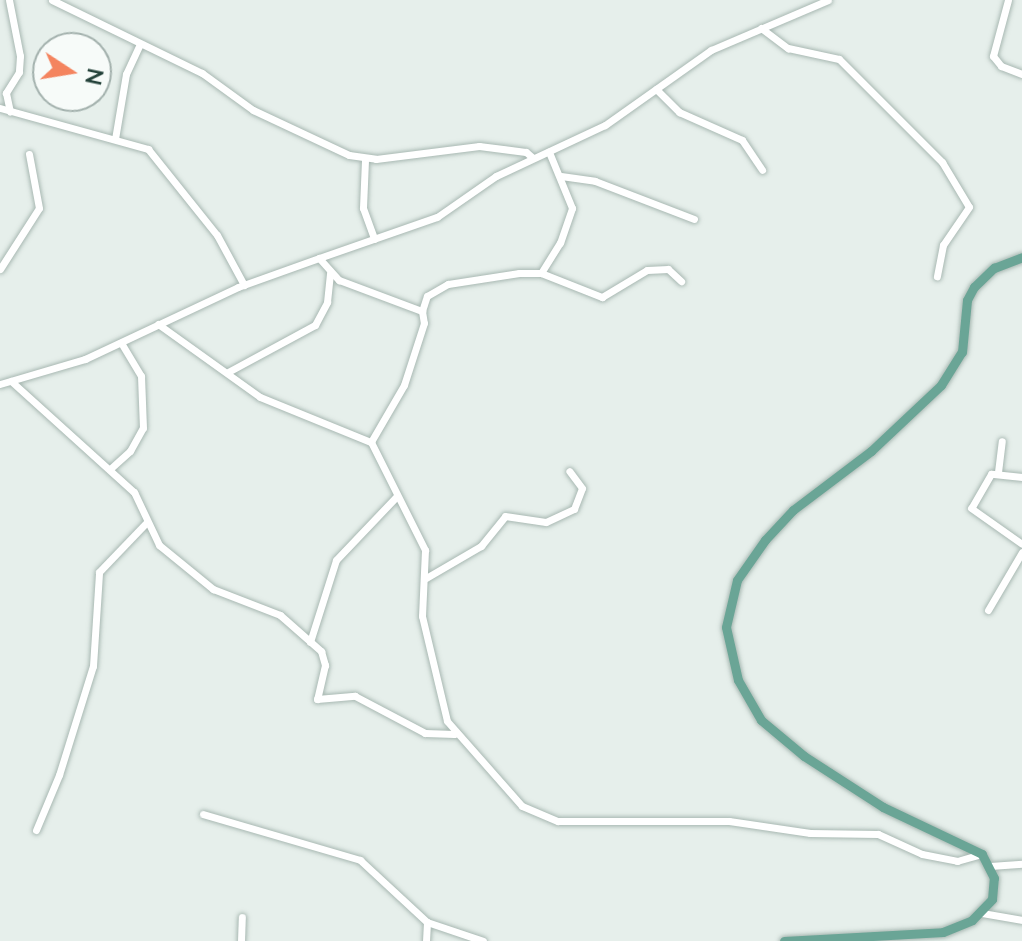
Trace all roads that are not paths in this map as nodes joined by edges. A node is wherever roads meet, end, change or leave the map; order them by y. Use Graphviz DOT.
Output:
graph roads {
  1 [pos="9,0"];
  2 [pos="52,0"];
  3 [pos="828,0"];
  4 [pos="1008,0"];
  5 [pos="761,28"];
  6 [pos="140,44"];
  7 [pos="1022,74"];
  8 [pos="656,89"];
  9 [pos="0,108"];
  10 [pos="10,112"];
  11 [pos="115,139"];
  12 [pos="549,152"];
  13 [pos="29,154"];
  14 [pos="533,158"];
  15 [pos="365,160"];
  16 [pos="762,170"];
  17 [pos="561,176"];
  18 [pos="694,219"];
  19 [pos="374,239"];
  20 [pos="1022,257"];
  21 [pos="319,258"];
  22 [pos="0,269"];
  23 [pos="330,273"];
  24 [pos="541,273"];
  25 [pos="937,276"];
  26 [pos="681,281"];
  27 [pos="244,285"];
  28 [pos="422,311"];
  29 [pos="158,324"];
  30 [pos="121,343"];
  31 [pos="228,372"];
  32 [pos="11,381"];
  33 [pos="0,384"];
  34 [pos="1002,441"];
  35 [pos="371,442"];
  36 [pos="110,469"];
  37 [pos="569,471"];
  38 [pos="998,472"];
  39 [pos="1022,477"];
  40 [pos="397,496"];
  41 [pos="146,523"];
  42 [pos="1022,544"];
  43 [pos="1022,552"];
  44 [pos="426,578"];
  45 [pos="988,610"];
  46 [pos="310,642"];
  47 [pos="454,734"];
  48 [pos="203,814"];
  49 [pos="36,830"];
  50 [pos="982,854"];
  51 [pos="1022,864"];
  52 [pos="990,866"];
  53 [pos="982,913"];
  54 [pos="242,917"];
  55 [pos="1022,920"];
  56 [pos="427,922"];
  57 [pos="241,941"];
  58 [pos="426,941"];
  59 [pos="483,941"];
  60 [pos="784,941"];
  1 -- 10 [label="street"];
  2 -- 6 [label="street"];
  3 -- 5 [label="street"];
  4 -- 7 [label="street"];
  5 -- 8 [label="street"];
  5 -- 25 [label="street"];
  6 -- 11 [label="street"];
  6 -- 15 [label="street"];
  8 -- 12 [label="street"];
  8 -- 16 [label="street"];
  9 -- 10 [label="street"];
  10 -- 11 [label="street"];
  11 -- 27 [label="street"];
  12 -- 14 [label="street"];
  12 -- 17 [label="street"];
  13 -- 22 [label="street"];
  14 -- 15 [label="street"];
  14 -- 19 [label="street"];
  15 -- 19 [label="street"];
  17 -- 18 [label="street"];
  17 -- 24 [label="street"];
  19 -- 21 [label="street"];
  20 -- 50 [label="main road"];
  21 -- 23 [label="street"];
  21 -- 27 [label="street"];
  23 -- 28 [label="street"];
  23 -- 31 [label="street"];
  24 -- 26 [label="street"];
  24 -- 28 [label="street"];
  27 -- 29 [label="street"];
  28 -- 35 [label="street"];
  29 -- 30 [label="street"];
  29 -- 31 [label="street"];
  30 -- 32 [label="street"];
  30 -- 36 [label="street"];
  31 -- 35 [label="street"];
  32 -- 33 [label="street"];
  32 -- 36 [label="street"];
  34 -- 38 [label="street"];
  35 -- 40 [label="street"];
  36 -- 41 [label="street"];
  37 -- 44 [label="street"];
  38 -- 39 [label="street"];
  38 -- 42 [label="street"];
  40 -- 44 [label="street"];
  40 -- 46 [label="street"];
  41 -- 46 [label="street"];
  41 -- 49 [label="street"];
  43 -- 45 [label="street"];
  44 -- 47 [label="street"];
  46 -- 47 [label="street"];
  47 -- 50 [label="street"];
  48 -- 56 [label="street"];
  50 -- 52 [label="main road"];
  51 -- 52 [label="street"];
  52 -- 53 [label="main road"];
  53 -- 55 [label="street"];
  53 -- 60 [label="main road"];
  54 -- 57 [label="street"];
  56 -- 58 [label="street"];
  56 -- 59 [label="street"];
}
